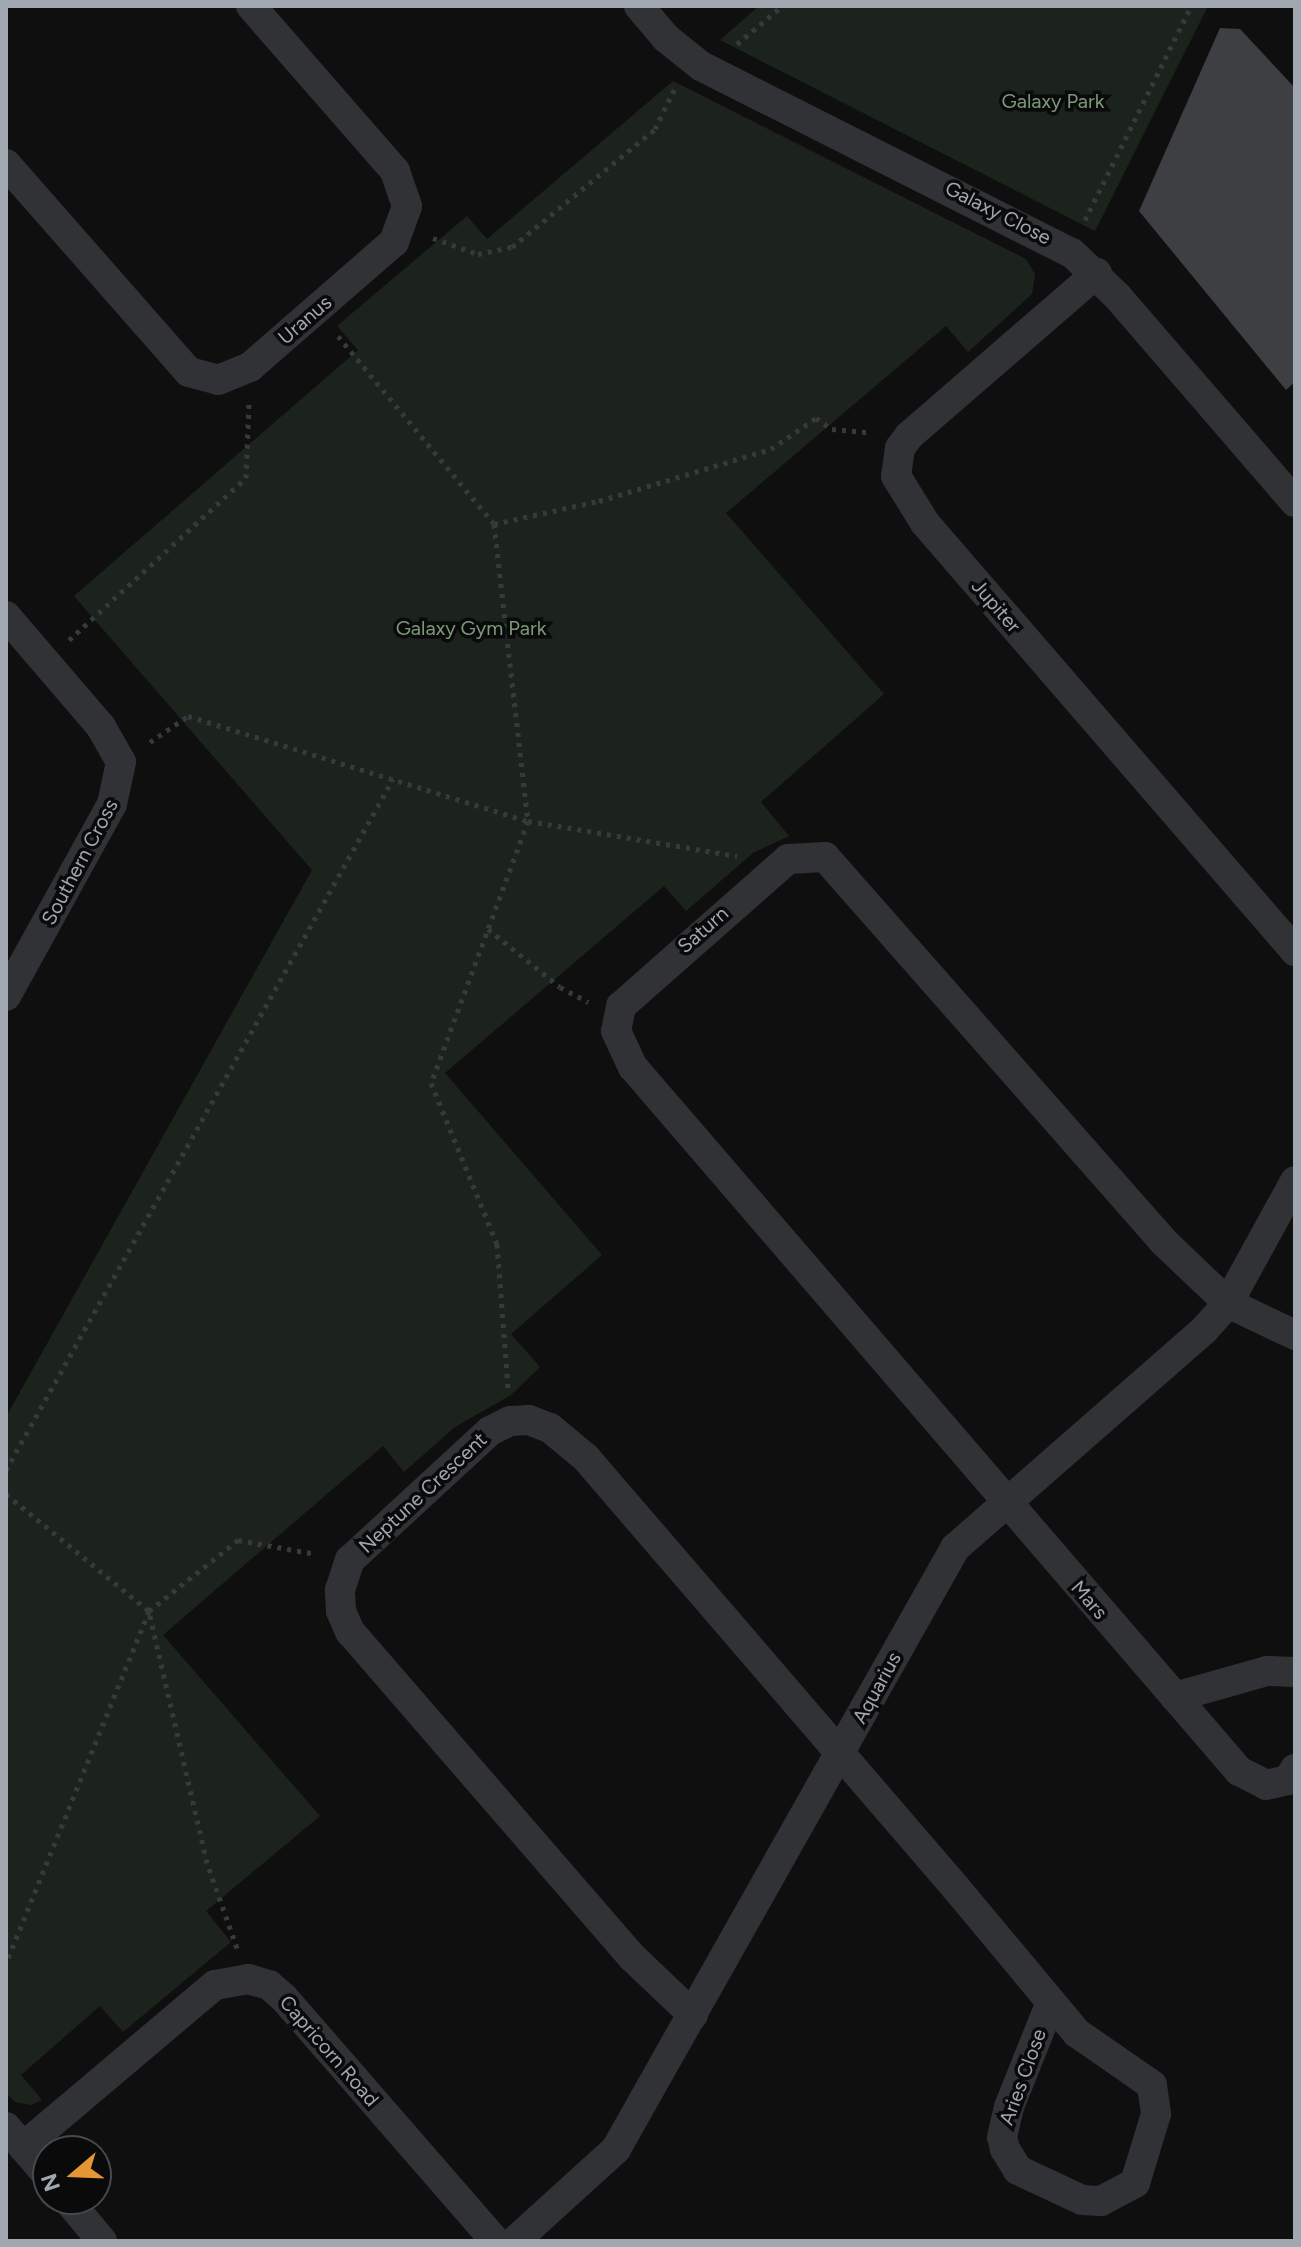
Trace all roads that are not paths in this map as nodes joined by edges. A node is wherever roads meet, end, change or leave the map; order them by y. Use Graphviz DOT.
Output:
graph roads {
  1 [pos="251,6"];
  2 [pos="639,6"];
  3 [pos="6,164"];
  4 [pos="1097,273"];
  5 [pos="1295,502"];
  6 [pos="6,616"];
  7 [pos="1295,951"];
  8 [pos="6,996"];
  9 [pos="1295,1181"];
  10 [pos="1228,1303"];
  11 [pos="1295,1335"];
  12 [pos="1003,1503"];
  13 [pos="1295,1672"];
  14 [pos="1175,1697"];
  15 [pos="839,1756"];
  16 [pos="1295,1769"];
  17 [pos="1051,2002"];
  18 [pos="693,2015"];
  19 [pos="14,2137"];
  20 [pos="32,2158"];
  21 [pos="80,2215"];
  22 [pos="102,2241"];
  23 [pos="495,2241"];
  24 [pos="515,2241"];
  1 -- 3 [label="street, Uranus"];
  2 -- 4 [label="street, Galaxy Close"];
  4 -- 5 [label="street, Galaxy Close"];
  4 -- 7 [label="street, Jupiter"];
  6 -- 8 [label="street, Southern Cross"];
  9 -- 10 [label="street, Aquarius"];
  10 -- 11 [label="street"];
  10 -- 12 [label="street, Aquarius"];
  10 -- 12 [label="street, Saturn"];
  12 -- 14 [label="street, Mars"];
  12 -- 15 [label="street, Aquarius"];
  13 -- 14 [label="street"];
  14 -- 16 [label="street, Mars"];
  15 -- 17 [label="street, Aries Close"];
  15 -- 18 [label="street, Aquarius"];
  15 -- 18 [label="street, Neptune Crescent"];
  17 -- 17 [label="street, Aries Close"];
  18 -- 24 [label="street, Aquarius"];
  19 -- 20 [label="street"];
  19 -- 23 [label="street, Capricorn Road"];
  21 -- 22 [label="street"];
}
